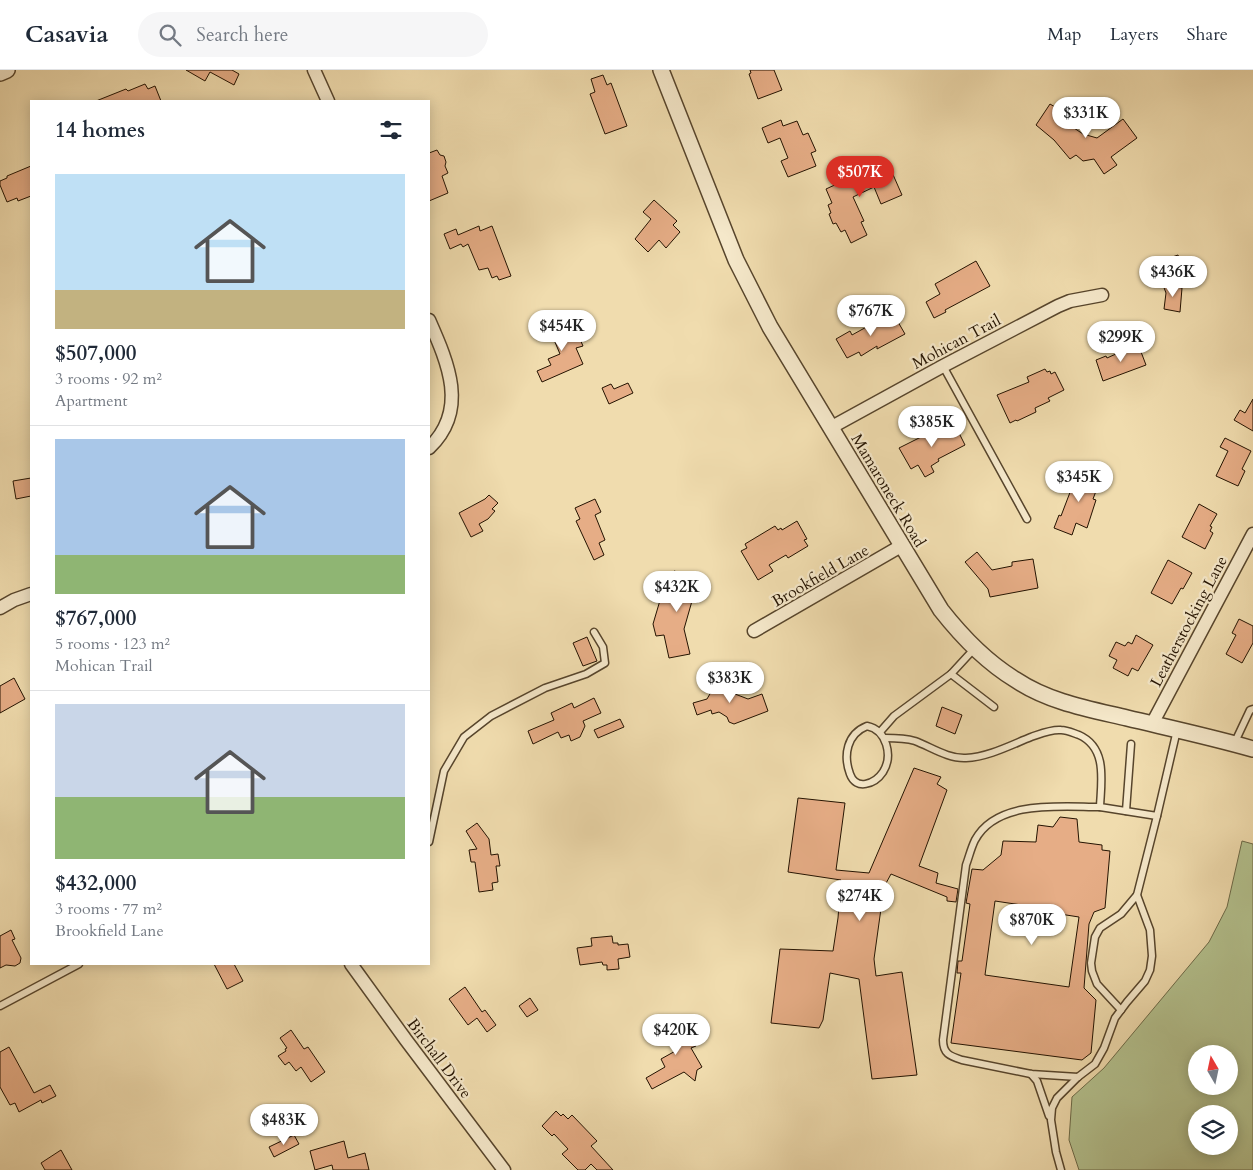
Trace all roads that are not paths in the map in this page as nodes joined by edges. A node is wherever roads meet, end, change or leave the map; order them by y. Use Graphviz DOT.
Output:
graph roads {
  1 [pos="7,70"];
  2 [pos="314,70"];
  3 [pos="661,70"];
  4 [pos="0,73"];
  5 [pos="328,100"];
  6 [pos="1102,295"];
  7 [pos="430,322"];
  8 [pos="943,366"];
  9 [pos="830,428"];
  10 [pos="430,447"];
  11 [pos="1027,519"];
  12 [pos="1253,534"];
  13 [pos="901,546"];
  14 [pos="30,594"];
  15 [pos="0,608"];
  16 [pos="754,631"];
  17 [pos="594,632"];
  18 [pos="974,649"];
  19 [pos="951,674"];
  20 [pos="994,707"];
  21 [pos="1253,709"];
  22 [pos="1152,724"];
  23 [pos="1177,730"];
  24 [pos="880,732"];
  25 [pos="885,738"];
  26 [pos="1131,744"];
  27 [pos="1234,744"];
  28 [pos="1253,749"];
  29 [pos="1100,807"];
  30 [pos="1126,811"];
  31 [pos="1156,816"];
  32 [pos="430,837"];
  33 [pos="1138,895"];
  34 [pos="77,965"];
  35 [pos="351,965"];
  36 [pos="0,1006"];
  37 [pos="1121,1010"];
  38 [pos="1031,1074"];
  39 [pos="1078,1077"];
  40 [pos="1050,1120"];
  41 [pos="504,1170"];
  42 [pos="1061,1170"];
  1 -- 4 [label="street"];
  2 -- 5 [label="street"];
  3 -- 9 [label="street, Mamaroneck Road"];
  6 -- 8 [label="street, Mohican Trail"];
  7 -- 10 [label="street"];
  8 -- 9 [label="street, Mohican Trail"];
  8 -- 11 [label="lane"];
  9 -- 13 [label="street, Mamaroneck Road"];
  12 -- 22 [label="street, Leatherstocking Lane"];
  13 -- 16 [label="street, Brookfield Lane"];
  13 -- 18 [label="street, Mamaroneck Road"];
  14 -- 15 [label="street"];
  17 -- 32 [label="lane"];
  18 -- 19 [label="lane"];
  18 -- 22 [label="street, Mamaroneck Road"];
  19 -- 20 [label="lane"];
  19 -- 24 [label="lane"];
  21 -- 27 [label="lane"];
  22 -- 23 [label="street, Mamaroneck Road"];
  23 -- 27 [label="street, Mamaroneck Road"];
  23 -- 31 [label="lane"];
  24 -- 25 [label="lane"];
  24 -- 25 [label="lane"];
  25 -- 29 [label="lane"];
  26 -- 30 [label="lane"];
  27 -- 28 [label="street, Mamaroneck Road"];
  29 -- 30 [label="lane"];
  29 -- 38 [label="lane"];
  30 -- 31 [label="lane"];
  31 -- 33 [label="lane"];
  33 -- 37 [label="lane"];
  33 -- 37 [label="lane"];
  34 -- 36 [label="lane"];
  35 -- 41 [label="street, Birchall Drive"];
  37 -- 39 [label="lane"];
  38 -- 39 [label="lane"];
  38 -- 40 [label="lane"];
  39 -- 40 [label="lane"];
  40 -- 42 [label="lane"];
}
